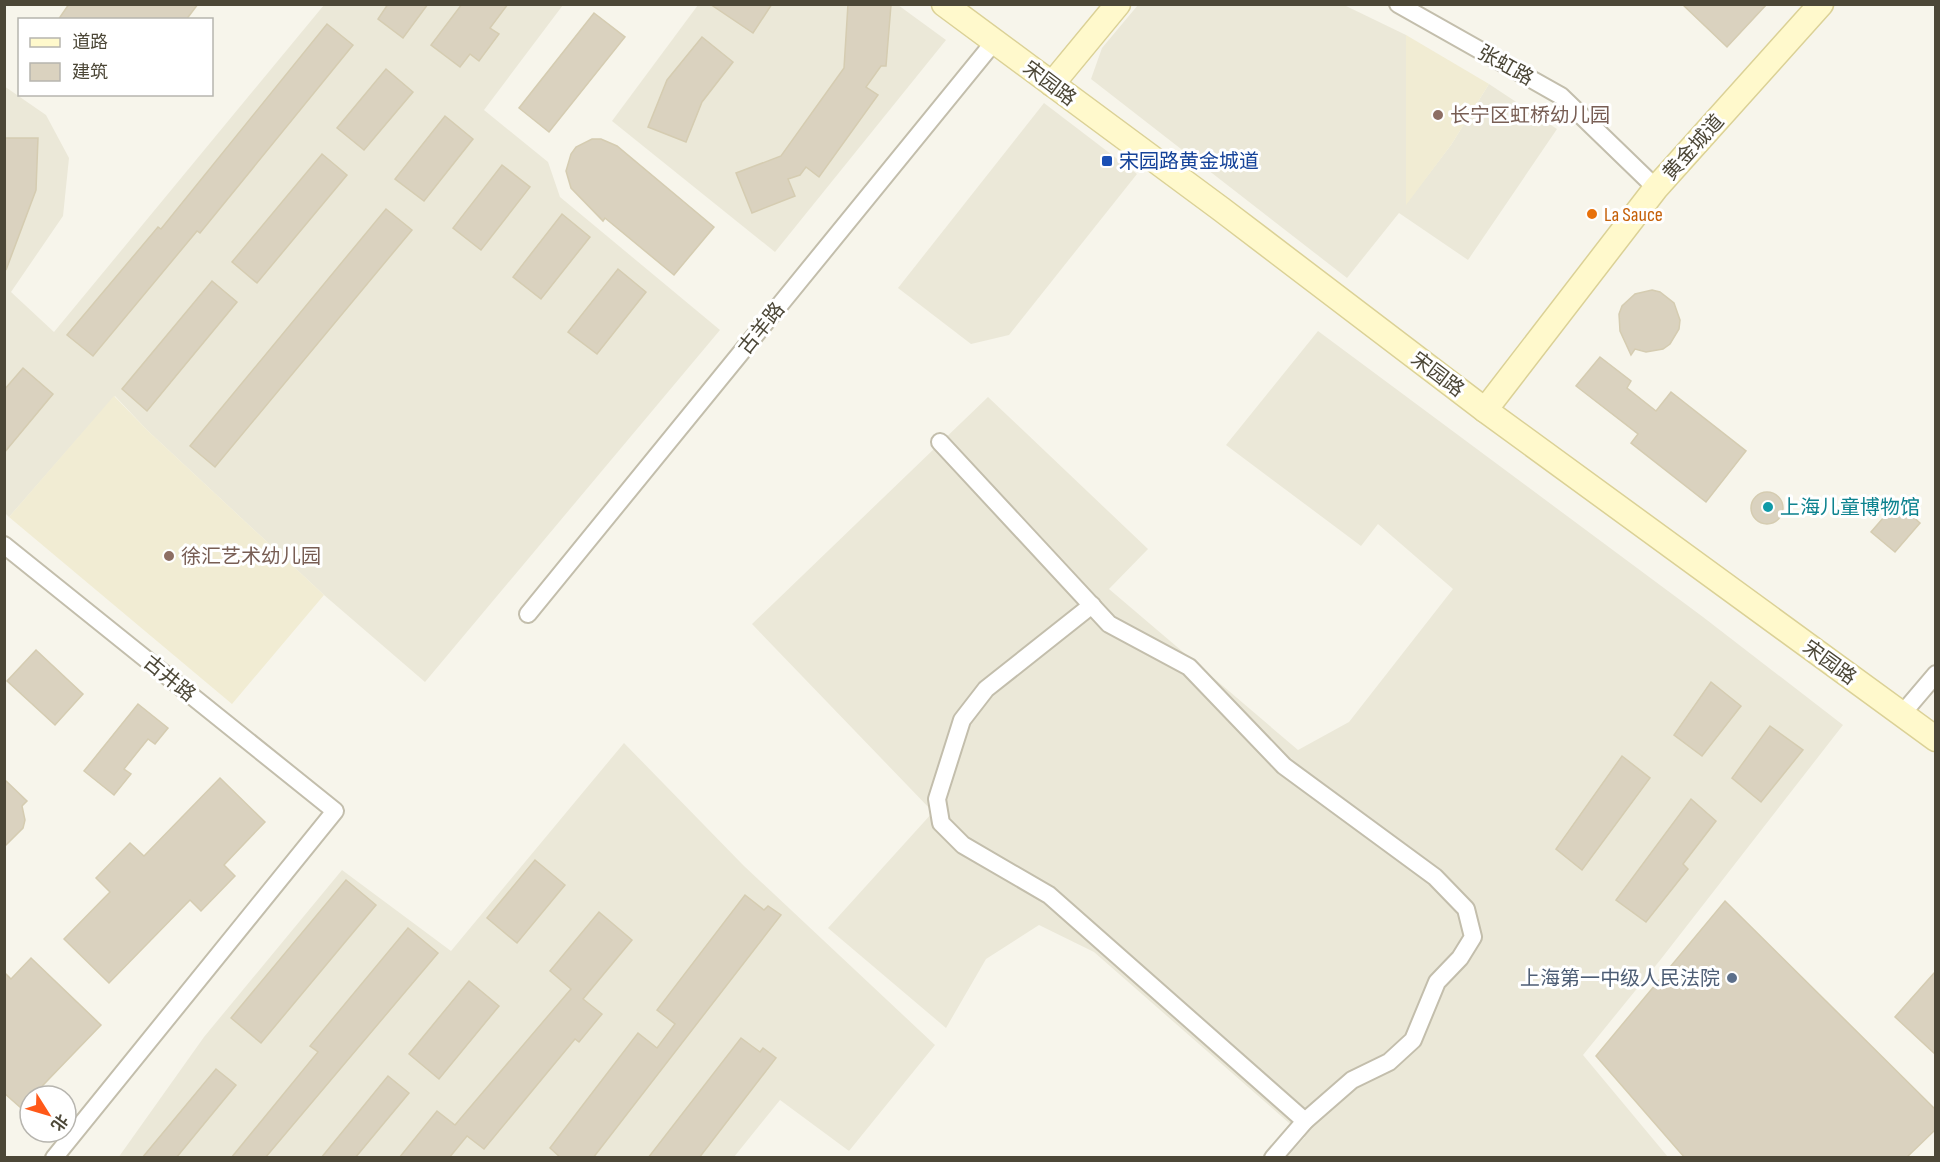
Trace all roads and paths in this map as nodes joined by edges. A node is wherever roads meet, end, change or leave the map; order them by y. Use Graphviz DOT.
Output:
graph roads {
  1 [pos="944,4"];
  2 [pos="1118,4"];
  3 [pos="1398,4"];
  4 [pos="1821,4"];
  5 [pos="994,42"];
  6 [pos="1052,84"];
  7 [pos="1656,188"];
  8 [pos="1485,410"];
  9 [pos="940,442"];
  10 [pos="4,545"];
  11 [pos="1092,605"];
  12 [pos="528,614"];
  13 [pos="1935,674"];
  14 [pos="1902,714"];
  15 [pos="1935,739"];
  16 [pos="1305,1121"];
  17 [pos="54,1158"];
  18 [pos="1272,1158"];
  1 -- 5 [label="main road, 宋园路"];
  2 -- 6 [label="main road"];
  3 -- 7 [label="street, 张虹路"];
  4 -- 7 [label="main road, 黄金城道"];
  5 -- 6 [label="main road, 宋园路"];
  5 -- 12 [label="street, 古羊路"];
  6 -- 8 [label="main road, 宋园路"];
  7 -- 8 [label="main road, 黄金城道"];
  8 -- 14 [label="main road, 宋园路"];
  9 -- 11 [label="street"];
  10 -- 17 [label="street, 古井路"];
  11 -- 16 [label="street"];
  11 -- 16 [label="street"];
  13 -- 14 [label="street"];
  14 -- 15 [label="main road, 宋园路"];
  16 -- 18 [label="street"];
}
